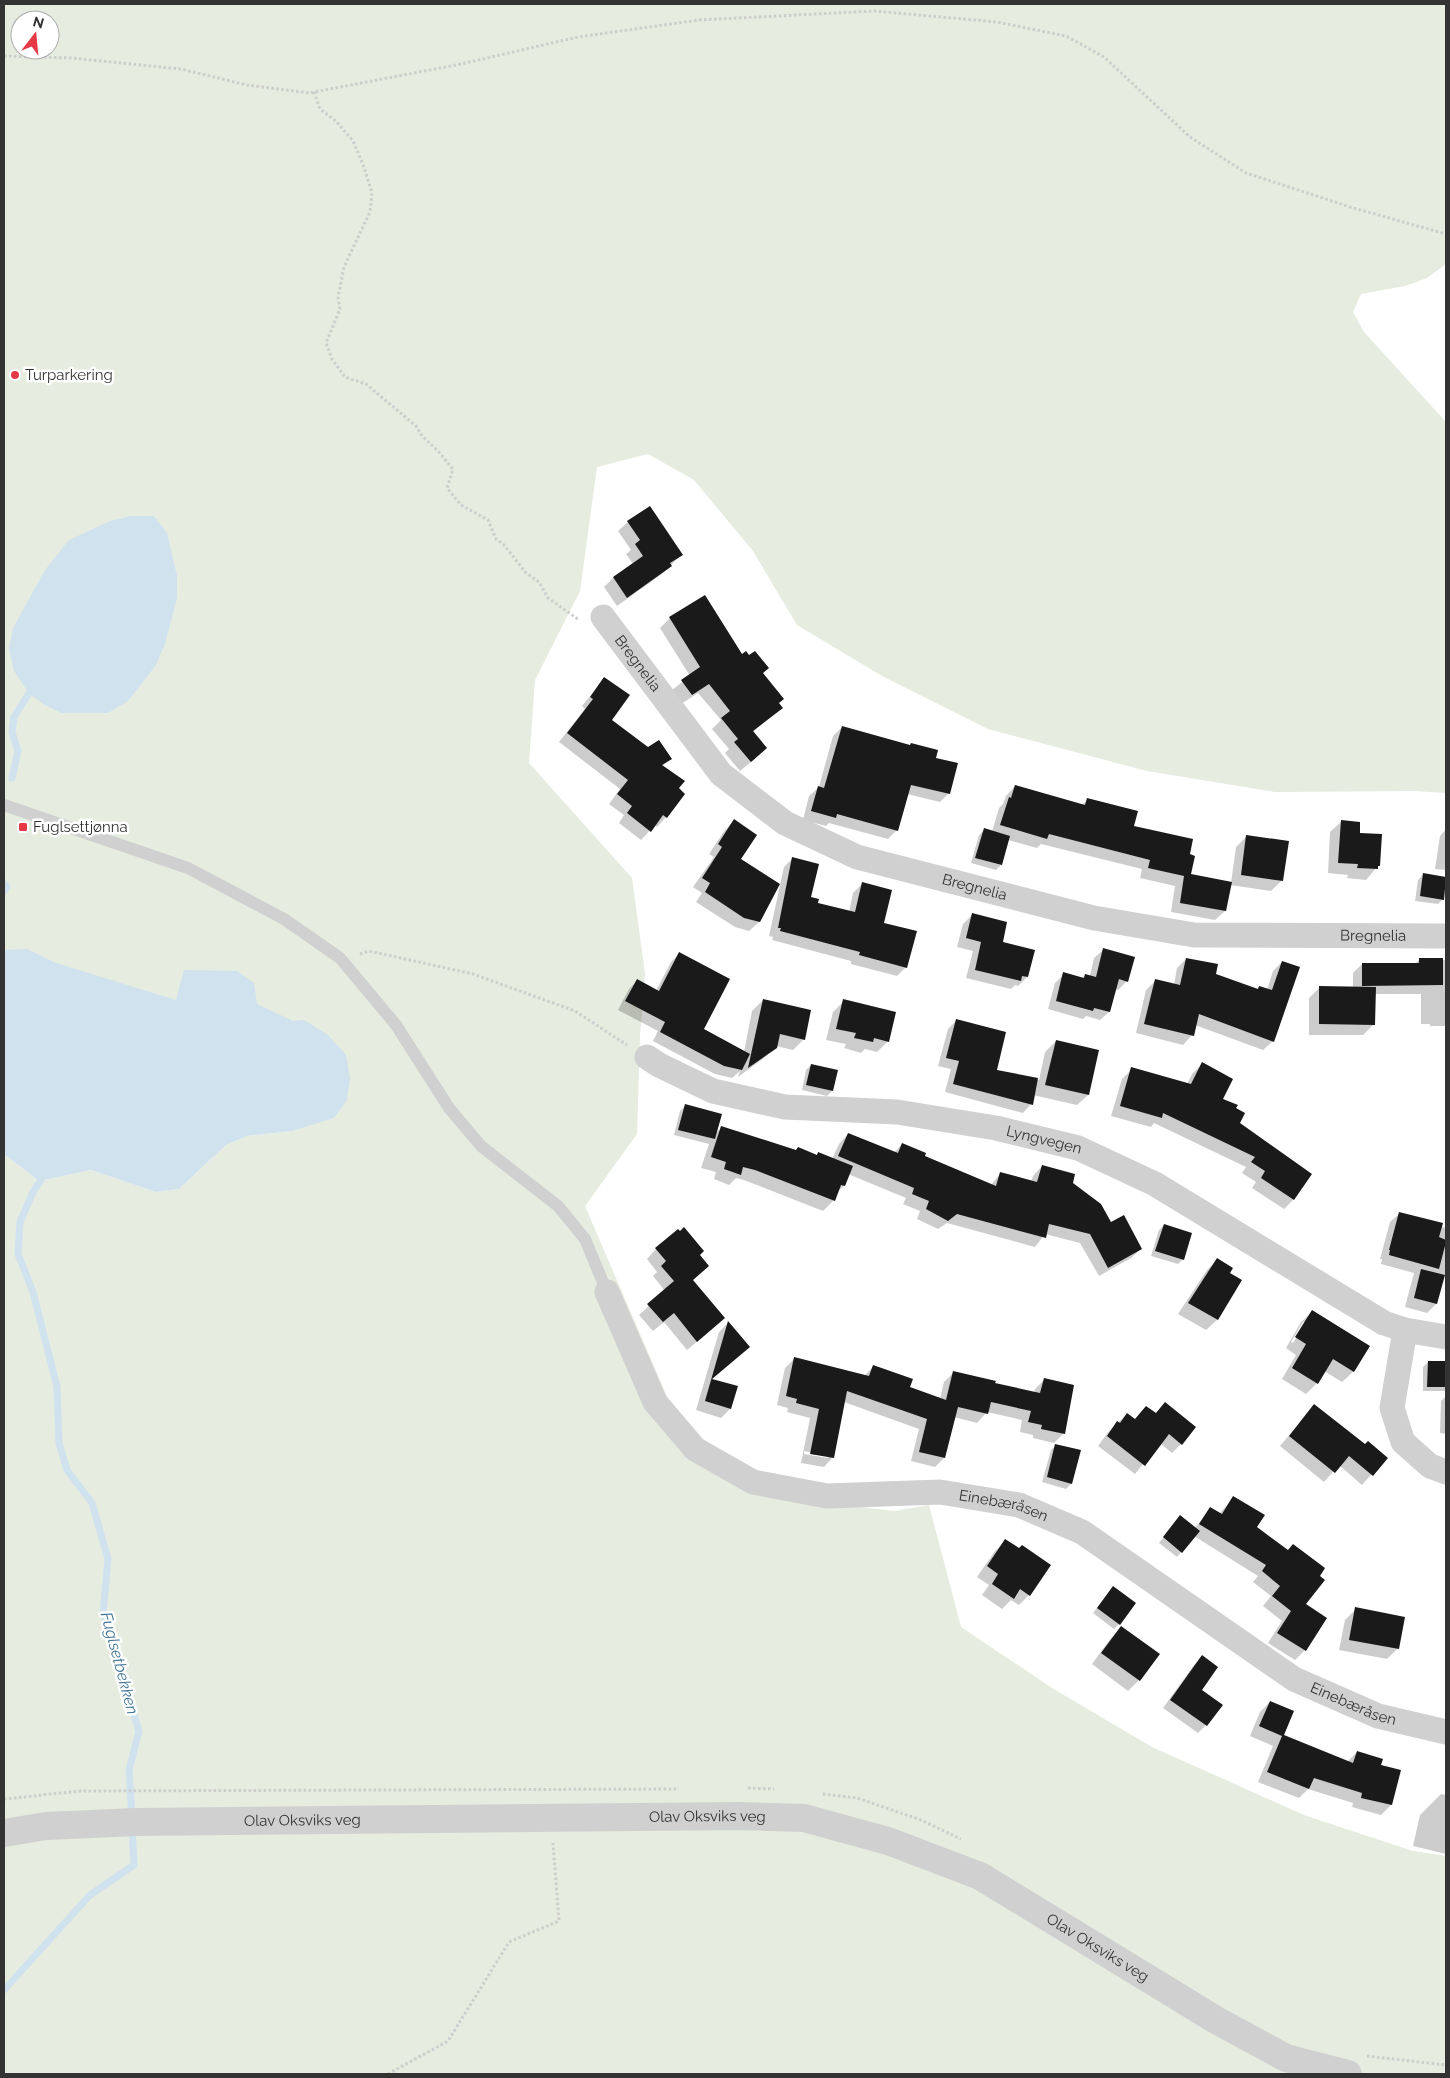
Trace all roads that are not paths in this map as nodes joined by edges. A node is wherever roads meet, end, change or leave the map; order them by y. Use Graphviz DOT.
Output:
graph roads {
  1 [pos="603,617"];
  2 [pos="4,805"];
  3 [pos="1446,936"];
  4 [pos="647,1057"];
  5 [pos="608,1292"];
  6 [pos="1404,1330"];
  7 [pos="1446,1337"];
  8 [pos="1446,1472"];
  9 [pos="1446,1732"];
  10 [pos="4,1833"];
  11 [pos="1355,2064"];
  1 -- 3 [label="street, Bregnelia"];
  2 -- 5 [label="lane"];
  4 -- 6 [label="street, Lyngvegen"];
  5 -- 9 [label="street, Einebæråsen"];
  6 -- 7 [label="street, Lyngvegen"];
  6 -- 8 [label="street"];
  10 -- 11 [label="street, Olav Oksviks veg"];
}
